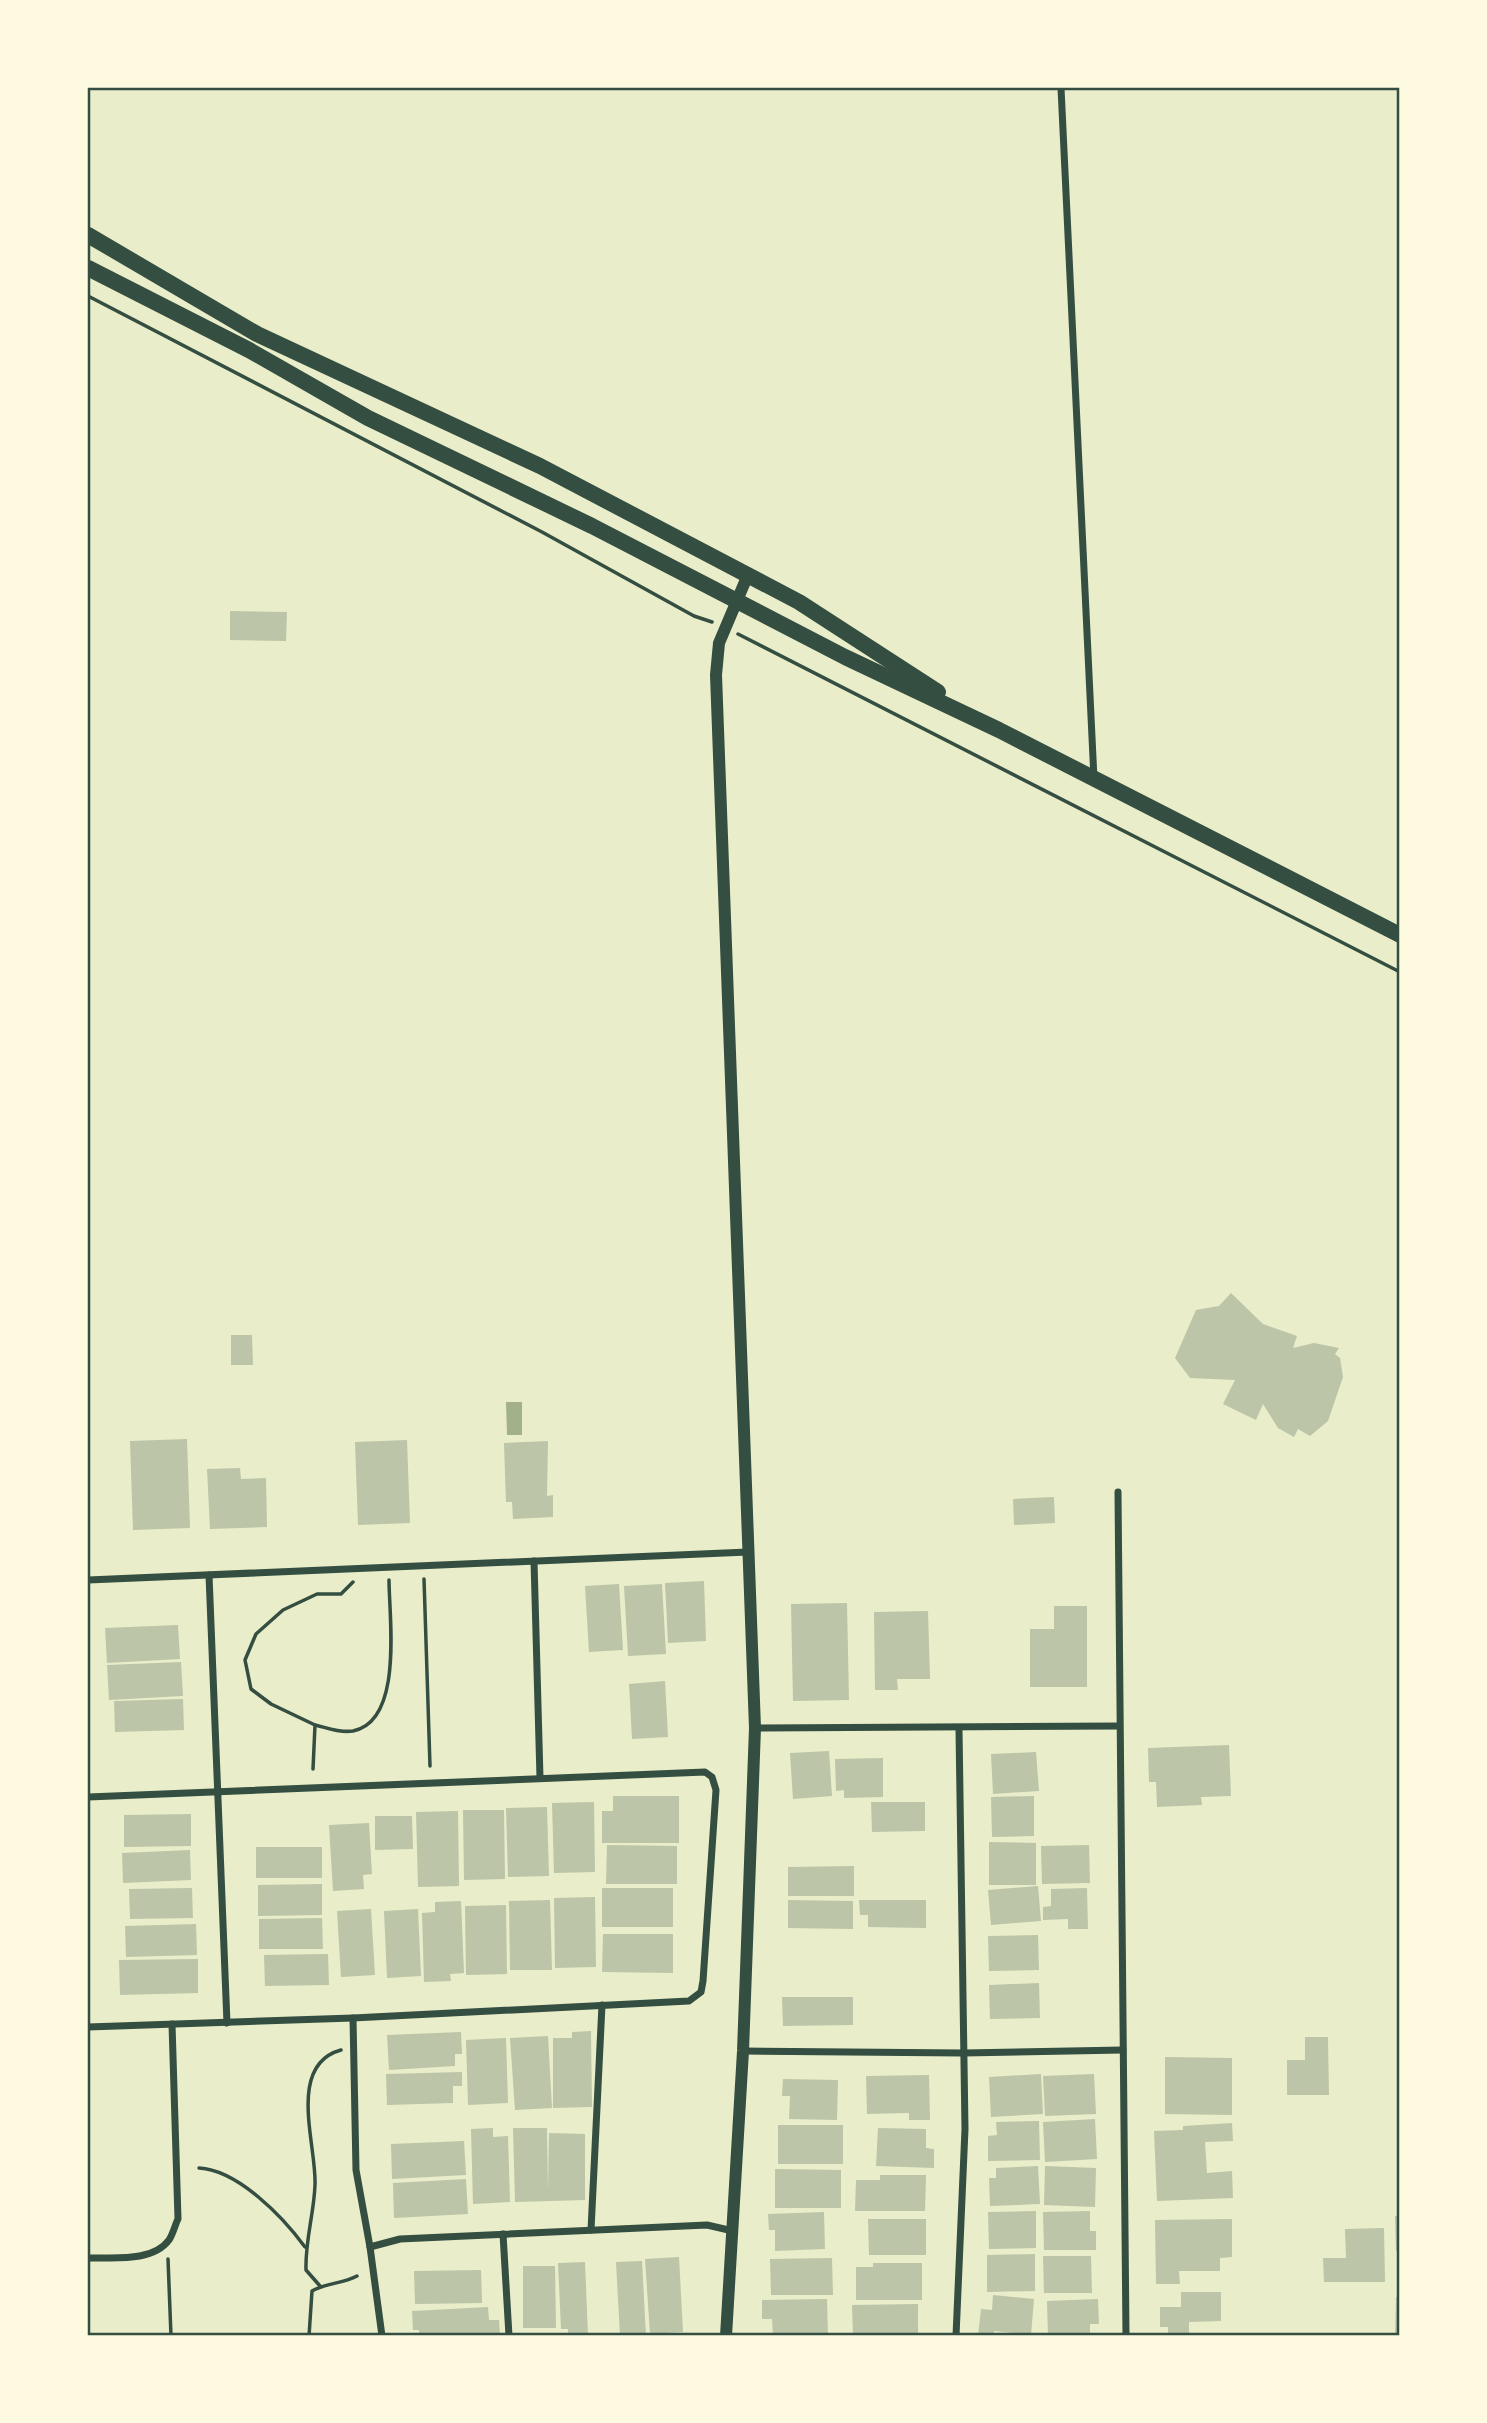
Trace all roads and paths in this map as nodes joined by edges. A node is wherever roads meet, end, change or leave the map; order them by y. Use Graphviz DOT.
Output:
graph roads {
  1 [pos="1061,88"];
  2 [pos="88,235"];
  3 [pos="88,268"];
  4 [pos="88,296"];
  5 [pos="747,577"];
  6 [pos="736,603"];
  7 [pos="724,627"];
  8 [pos="999,730"];
  9 [pos="1094,780"];
  10 [pos="1399,935"];
  11 [pos="1399,972"];
  12 [pos="1118,1492"];
  13 [pos="748,1552"];
  14 [pos="534,1561"];
  15 [pos="424,1571"];
  16 [pos="209,1575"];
  17 [pos="389,1579"];
  18 [pos="88,1580"];
  19 [pos="356,1580"];
  20 [pos="315,1725"];
  21 [pos="1119,1726"];
  22 [pos="755,1728"];
  23 [pos="959,1729"];
  24 [pos="430,1766"];
  25 [pos="313,1769"];
  26 [pos="540,1778"];
  27 [pos="218,1790"];
  28 [pos="88,1797"];
  29 [pos="602,2005"];
  30 [pos="354,2018"];
  31 [pos="227,2023"];
  32 [pos="172,2024"];
  33 [pos="88,2027"];
  34 [pos="343,2049"];
  35 [pos="1123,2050"];
  36 [pos="743,2051"];
  37 [pos="963,2053"];
  38 [pos="199,2168"];
  39 [pos="591,2230"];
  40 [pos="733,2231"];
  41 [pos="503,2234"];
  42 [pos="305,2247"];
  43 [pos="370,2247"];
  44 [pos="88,2258"];
  45 [pos="168,2259"];
  46 [pos="357,2276"];
  47 [pos="320,2286"];
  48 [pos="171,2336"];
  49 [pos="309,2336"];
  50 [pos="382,2336"];
  51 [pos="509,2336"];
  52 [pos="726,2336"];
  53 [pos="956,2336"];
  54 [pos="1126,2336"];
  1 -- 9 [label="street"];
  2 -- 5 [label="main road"];
  3 -- 6 [label="main road"];
  4 -- 7 [label="path"];
  5 -- 6 [label="street"];
  5 -- 8 [label="main road"];
  6 -- 7 [label="street"];
  6 -- 8 [label="main road"];
  7 -- 11 [label="path"];
  7 -- 13 [label="street"];
  8 -- 9 [label="main road"];
  9 -- 10 [label="main road"];
  12 -- 21 [label="street"];
  13 -- 14 [label="street"];
  13 -- 22 [label="street"];
  14 -- 16 [label="street"];
  14 -- 26 [label="street"];
  15 -- 24 [label="path"];
  16 -- 18 [label="street"];
  16 -- 27 [label="street"];
  17 -- 20 [label="path"];
  19 -- 20 [label="path"];
  20 -- 25 [label="path"];
  21 -- 23 [label="street"];
  21 -- 35 [label="street"];
  22 -- 23 [label="street"];
  22 -- 36 [label="street"];
  23 -- 37 [label="street"];
  26 -- 27 [label="street"];
  26 -- 29 [label="street"];
  27 -- 28 [label="street"];
  27 -- 31 [label="street"];
  29 -- 30 [label="street"];
  29 -- 39 [label="street"];
  30 -- 31 [label="street"];
  30 -- 43 [label="street"];
  31 -- 32 [label="street"];
  32 -- 33 [label="street"];
  32 -- 44 [label="street"];
  34 -- 42 [label="path"];
  35 -- 37 [label="street"];
  35 -- 54 [label="street"];
  36 -- 37 [label="street"];
  36 -- 40 [label="street"];
  37 -- 53 [label="street"];
  38 -- 42 [label="path"];
  39 -- 40 [label="street"];
  39 -- 41 [label="street"];
  40 -- 52 [label="street"];
  41 -- 43 [label="street"];
  41 -- 51 [label="street"];
  42 -- 47 [label="path"];
  43 -- 50 [label="street"];
  45 -- 48 [label="path"];
  46 -- 47 [label="path"];
  47 -- 49 [label="path"];
}
